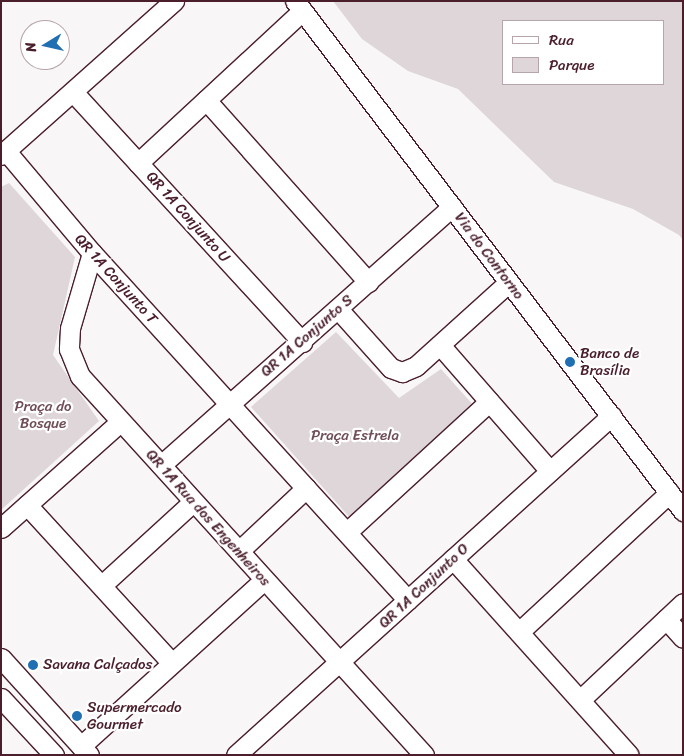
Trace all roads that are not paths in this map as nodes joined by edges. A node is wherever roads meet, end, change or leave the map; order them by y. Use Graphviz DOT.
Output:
graph roads {
  1 [pos="174,1"];
  2 [pos="298,6"];
  3 [pos="74,93"];
  4 [pos="206,100"];
  5 [pos="3,153"];
  6 [pos="138,163"];
  7 [pos="452,207"];
  8 [pos="92,253"];
  9 [pos="368,282"];
  10 [pos="509,282"];
  11 [pos="338,309"];
  12 [pos="302,342"];
  13 [pos="440,345"];
  14 [pos="489,402"];
  15 [pos="230,403"];
  16 [pos="611,416"];
  17 [pos="120,422"];
  18 [pos="162,465"];
  19 [pos="550,471"];
  20 [pos="306,488"];
  21 [pos="669,493"];
  22 [pos="194,502"];
  23 [pos="27,504"];
  24 [pos="683,511"];
  25 [pos="1,528"];
  26 [pos="347,532"];
  27 [pos="239,551"];
  28 [pos="453,559"];
  29 [pos="264,580"];
  30 [pos="102,585"];
  31 [pos="408,600"];
  32 [pos="683,603"];
  33 [pos="666,619"];
  34 [pos="519,632"];
  35 [pos="683,638"];
  36 [pos="1,658"];
  37 [pos="172,663"];
  38 [pos="341,663"];
  39 [pos="1,698"];
  40 [pos="580,700"];
  41 [pos="85,750"];
  42 [pos="246,752"];
  43 [pos="54,755"];
  44 [pos="424,755"];
  45 [pos="629,755"];
  1 -- 3 [label="street"];
  2 -- 4 [label="street"];
  2 -- 7 [label="street, Via do Contorno"];
  3 -- 5 [label="street"];
  3 -- 6 [label="street, QR 1A Conjunto U"];
  4 -- 6 [label="street"];
  4 -- 9 [label="street"];
  5 -- 8 [label="street, QR 1A Conjunto T"];
  6 -- 12 [label="street, QR 1A Conjunto U"];
  7 -- 9 [label="street, QR 1A Conjunto S"];
  7 -- 10 [label="street, Via do Contorno"];
  8 -- 15 [label="street, QR 1A Conjunto T"];
  8 -- 17 [label="street, QR 1A Rua dos Engenheiros"];
  9 -- 11 [label="street, QR 1A Conjunto S"];
  10 -- 13 [label="street"];
  10 -- 16 [label="street, Via do Contorno"];
  11 -- 12 [label="street, QR 1A Conjunto S"];
  11 -- 13 [label="street"];
  12 -- 15 [label="street, QR 1A Conjunto S"];
  13 -- 14 [label="street"];
  14 -- 19 [label="street"];
  14 -- 26 [label="street"];
  15 -- 18 [label="street, QR 1A Conjunto S"];
  15 -- 20 [label="street, QR 1A Conjunto T"];
  16 -- 19 [label="street, QR 1A Conjunto O"];
  16 -- 21 [label="street, Via do Contorno"];
  17 -- 18 [label="street, QR 1A Rua dos Engenheiros"];
  17 -- 23 [label="street"];
  18 -- 22 [label="street, QR 1A Rua dos Engenheiros"];
  19 -- 28 [label="street, QR 1A Conjunto O"];
  20 -- 26 [label="street, QR 1A Conjunto T"];
  20 -- 27 [label="street"];
  21 -- 24 [label="street, Via do Contorno"];
  21 -- 34 [label="street"];
  22 -- 27 [label="street, QR 1A Rua dos Engenheiros"];
  22 -- 30 [label="street"];
  23 -- 25 [label="street"];
  23 -- 30 [label="street"];
  26 -- 31 [label="street, QR 1A Conjunto T"];
  27 -- 29 [label="street, QR 1A Rua dos Engenheiros"];
  28 -- 31 [label="street, QR 1A Conjunto O"];
  28 -- 34 [label="street"];
  29 -- 37 [label="street"];
  29 -- 38 [label="street, QR 1A Rua dos Engenheiros"];
  30 -- 37 [label="street"];
  31 -- 38 [label="street, QR 1A Conjunto O"];
  32 -- 33 [label="street"];
  33 -- 35 [label="street"];
  33 -- 40 [label="street"];
  34 -- 40 [label="street"];
  36 -- 41 [label="street"];
  37 -- 41 [label="street"];
  38 -- 42 [label="street, QR 1A Conjunto O"];
  38 -- 44 [label="street, QR 1A Rua dos Engenheiros"];
  39 -- 43 [label="street"];
  40 -- 45 [label="street"];
}
